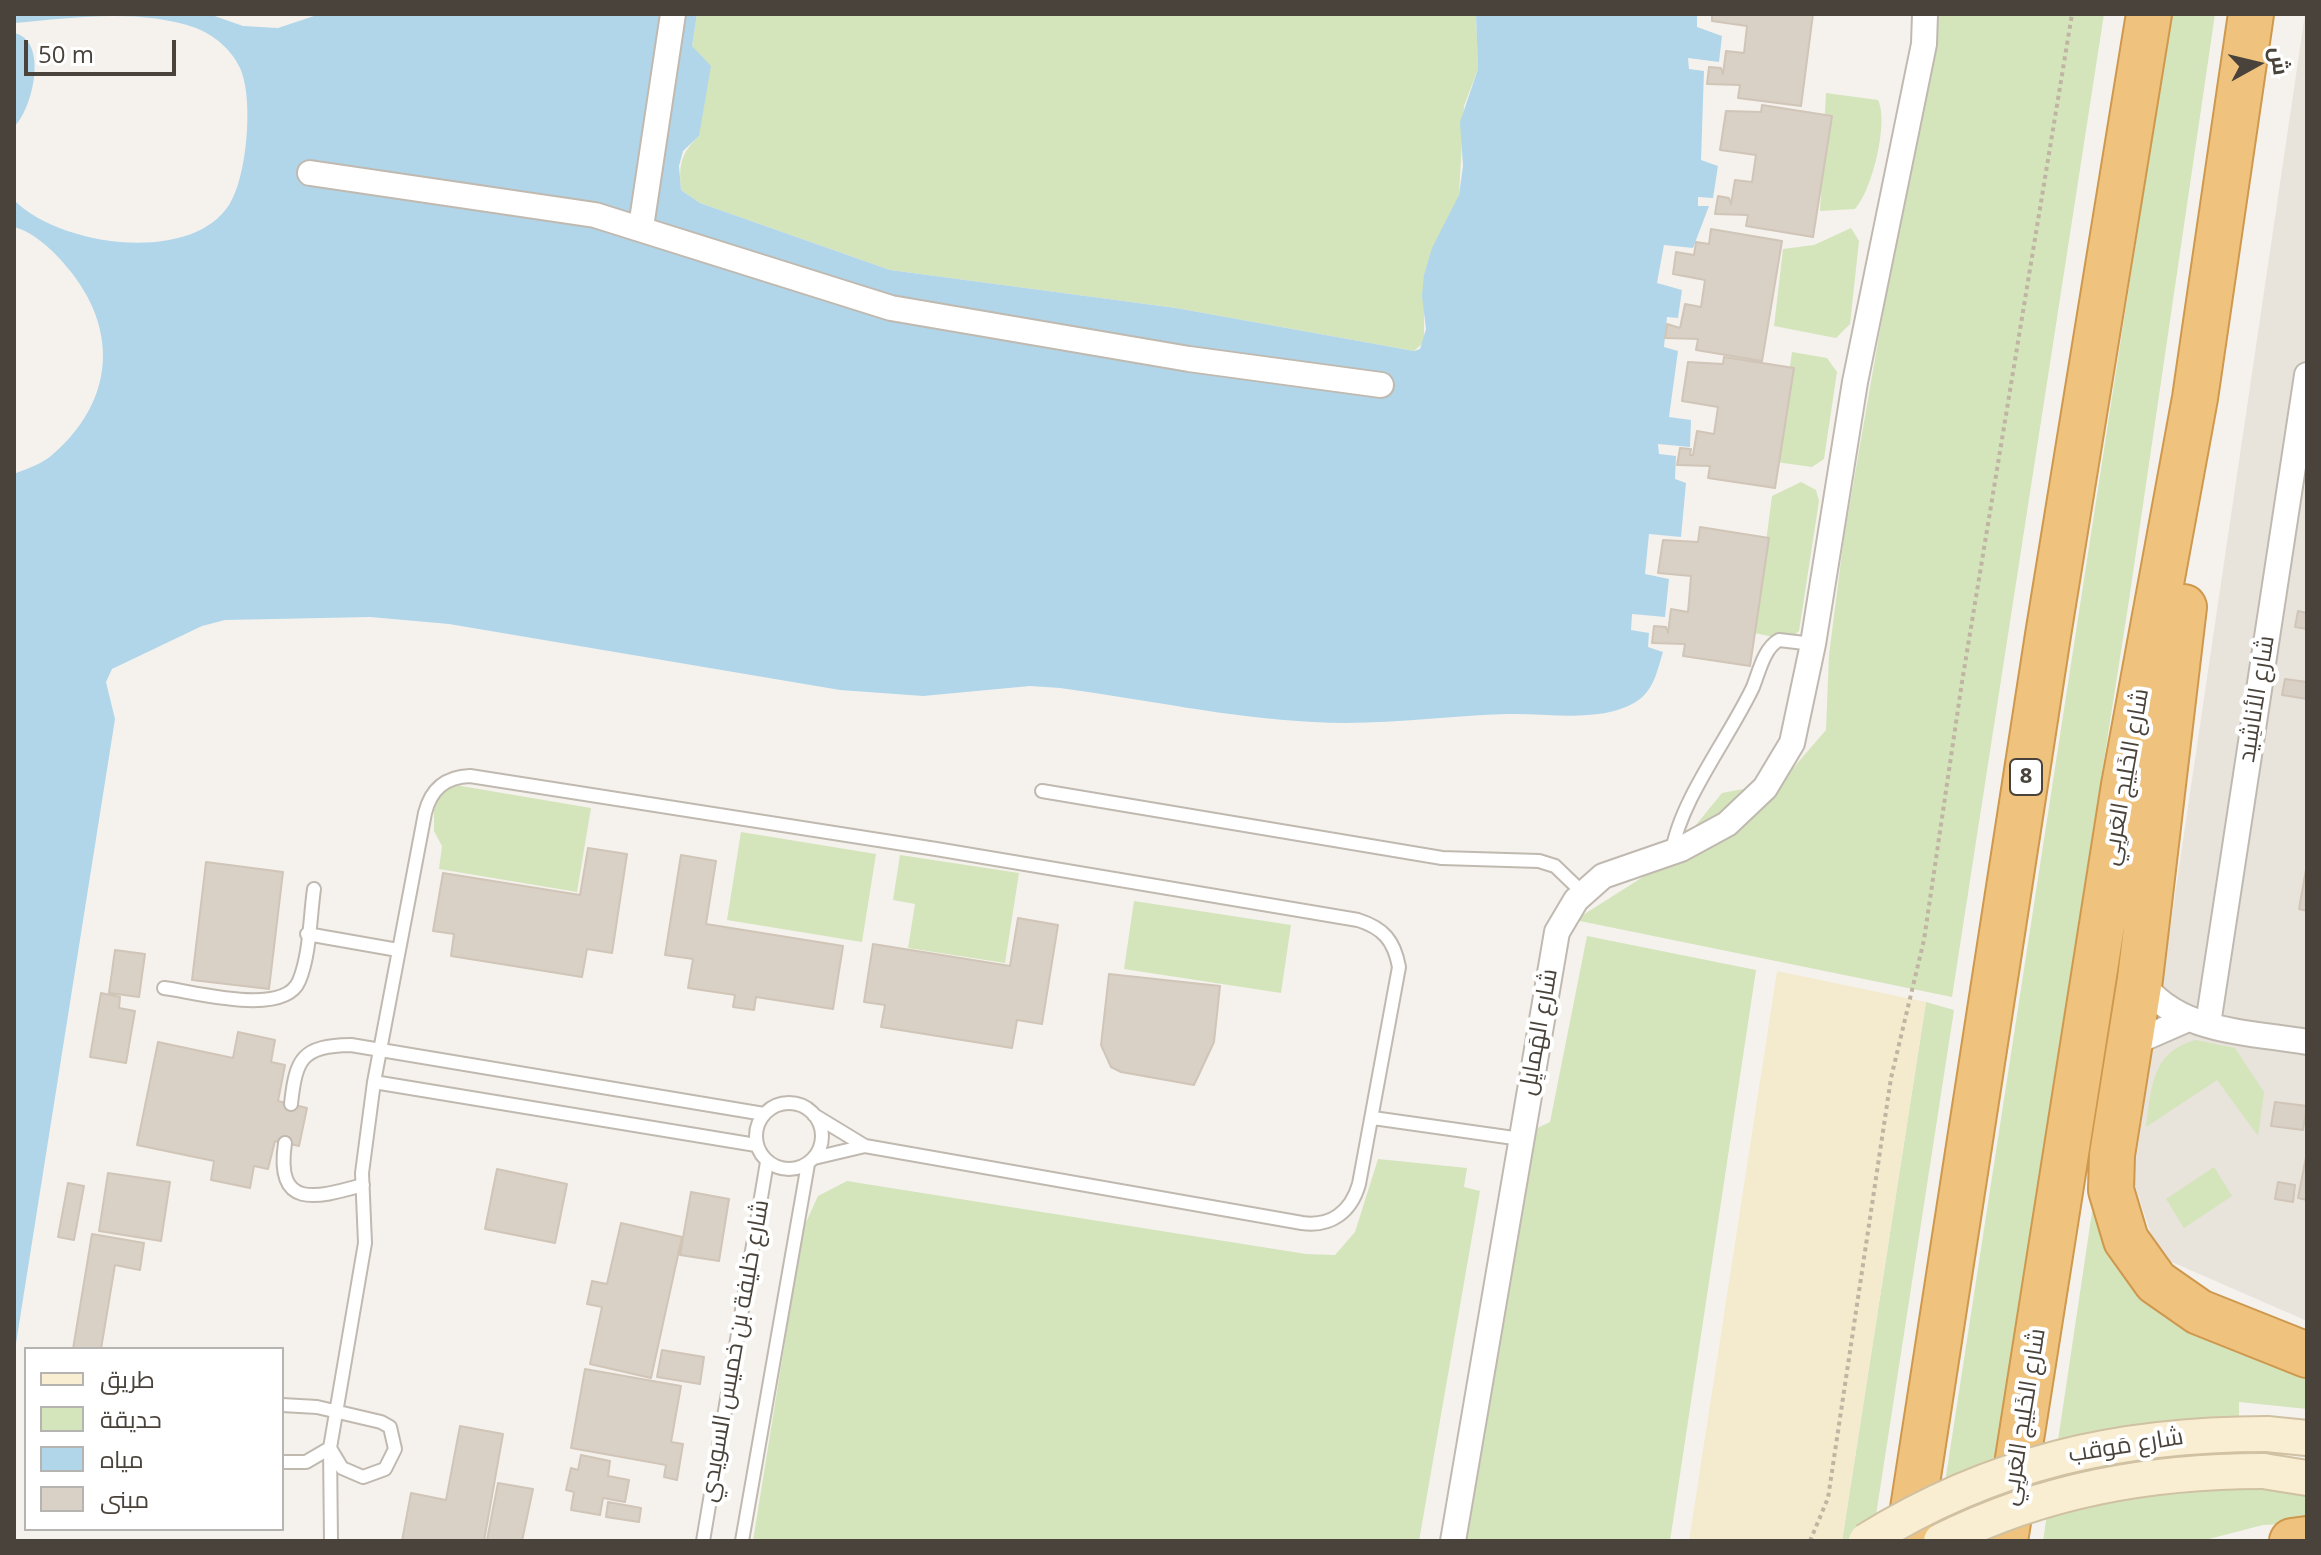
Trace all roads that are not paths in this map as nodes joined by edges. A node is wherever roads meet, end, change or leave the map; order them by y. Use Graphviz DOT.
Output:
graph roads {
  1 [pos="673,14"];
  2 [pos="1925,14"];
  3 [pos="2149,14"];
  4 [pos="2251,14"];
  5 [pos="310,173"];
  6 [pos="641,227"];
  7 [pos="2307,375"];
  8 [pos="1381,385"];
  9 [pos="2195,398"];
  10 [pos="1813,644"];
  11 [pos="1042,791"];
  12 [pos="1672,852"];
  13 [pos="314,889"];
  14 [pos="1583,893"];
  15 [pos="307,934"];
  16 [pos="398,950"];
  17 [pos="2140,979"];
  18 [pos="164,988"];
  19 [pos="2197,1022"];
  20 [pos="2307,1042"];
  21 [pos="2131,1044"];
  22 [pos="381,1048"];
  23 [pos="374,1082"];
  24 [pos="291,1104"];
  25 [pos="764,1114"];
  26 [pos="814,1115"];
  27 [pos="1373,1118"];
  28 [pos="1521,1139"];
  29 [pos="285,1143"];
  30 [pos="756,1145"];
  31 [pos="865,1146"];
  32 [pos="811,1161"];
  33 [pos="767,1162"];
  34 [pos="363,1185"];
  35 [pos="2307,1355"];
  36 [pos="284,1405"];
  37 [pos="336,1413"];
  38 [pos="2307,1438"];
  39 [pos="330,1448"];
  40 [pos="284,1462"];
  41 [pos="2307,1478"];
  42 [pos="2307,1539"];
  43 [pos="331,1541"];
  44 [pos="703,1541"];
  45 [pos="742,1541"];
  46 [pos="1453,1541"];
  47 [pos="1866,1541"];
  48 [pos="1908,1541"];
  49 [pos="1941,1541"];
  50 [pos="2005,1541"];
  51 [pos="2292,1541"];
  1 -- 6 [label="street"];
  2 -- 10 [label="street, شارع الهَمايِل"];
  3 -- 48 [label="highway, 8"];
  4 -- 9 [label="highway, شارع الخَلِيج العَربِي"];
  5 -- 6 [label="street"];
  6 -- 8 [label="street"];
  7 -- 19 [label="street, شارع الأناشِيد"];
  9 -- 17 [label="highway"];
  9 -- 50 [label="highway, شارع الخَلِيج العَربِي"];
  10 -- 12 [label="street, شارع الهَمايِل"];
  10 -- 12 [label="lane"];
  11 -- 14 [label="lane"];
  12 -- 14 [label="street, شارع الهَمايِل"];
  13 -- 15 [label="lane"];
  14 -- 28 [label="street, شارع الهَمايِل"];
  15 -- 16 [label="lane"];
  15 -- 18 [label="lane"];
  16 -- 22 [label="lane"];
  16 -- 27 [label="lane"];
  17 -- 19 [label="street"];
  17 -- 21 [label="highway"];
  19 -- 20 [label="street"];
  19 -- 21 [label="street"];
  21 -- 35 [label="highway"];
  22 -- 23 [label="lane"];
  22 -- 24 [label="lane"];
  22 -- 25 [label="lane"];
  23 -- 30 [label="lane"];
  23 -- 34 [label="lane"];
  25 -- 26 [label="lane"];
  25 -- 30 [label="lane"];
  26 -- 31 [label="lane"];
  26 -- 32 [label="lane"];
  27 -- 28 [label="lane"];
  27 -- 31 [label="lane"];
  28 -- 46 [label="street, شارع الهَمايِل"];
  29 -- 34 [label="lane"];
  30 -- 33 [label="lane"];
  31 -- 32 [label="lane"];
  32 -- 33 [label="lane"];
  32 -- 45 [label="lane, شارع خليفة بن خميس السويدي"];
  33 -- 44 [label="lane, شارع خليفة بن خميس السويدي"];
  34 -- 37 [label="lane"];
  36 -- 37 [label="lane"];
  37 -- 39 [label="lane"];
  37 -- 39 [label="lane"];
  38 -- 47 [label="main road, شارع مَوقب, bridge"];
  39 -- 40 [label="lane"];
  39 -- 43 [label="lane"];
  41 -- 49 [label="main road, شارع مَوقب, bridge"];
  42 -- 51 [label="highway"];
}
